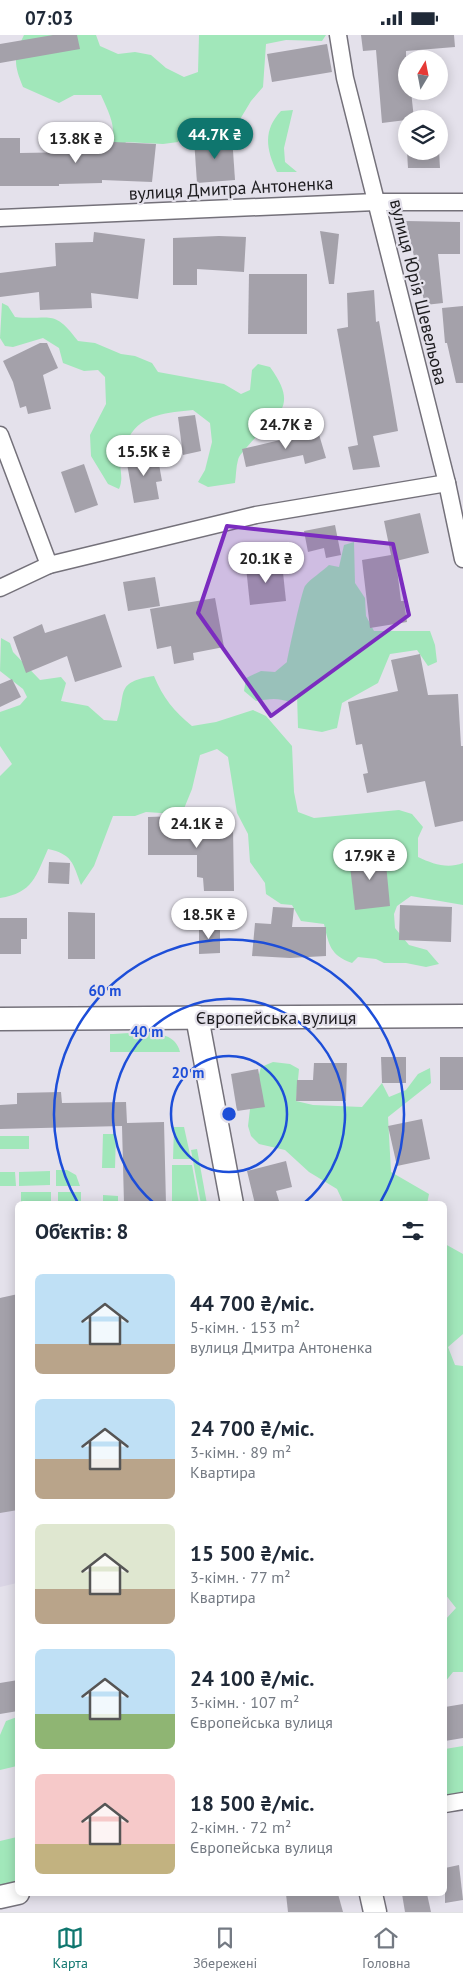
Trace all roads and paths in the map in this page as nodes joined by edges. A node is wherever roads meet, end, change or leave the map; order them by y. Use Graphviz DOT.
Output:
graph roads {
  1 [pos="338,35"];
  2 [pos="376,202"];
  3 [pos="463,202"];
  4 [pos="0,219"];
  5 [pos="0,435"];
  6 [pos="447,483"];
  7 [pos="463,559"];
  8 [pos="49,565"];
  9 [pos="0,588"];
  10 [pos="463,1016"];
  11 [pos="197,1017"];
  12 [pos="0,1019"];
  13 [pos="231,1201"];
  14 [pos="463,1801"];
  15 [pos="447,1805"];
  16 [pos="15,1894"];
  17 [pos="371,1896"];
  18 [pos="0,1897"];
  19 [pos="375,1912"];
  1 -- 2 [label="street, вулиця Юрія Шевельова"];
  2 -- 3 [label="street, вулиця Дмитра Антоненка"];
  2 -- 4 [label="street, вулиця Дмитра Антоненка"];
  2 -- 6 [label="street, вулиця Юрія Шевельова"];
  5 -- 8 [label="street"];
  6 -- 7 [label="street, вулиця Юрія Шевельова"];
  6 -- 8 [label="street"];
  8 -- 9 [label="street"];
  10 -- 11 [label="main road, Європейська вулиця"];
  11 -- 12 [label="main road, Європейська вулиця"];
  11 -- 13 [label="main road"];
  14 -- 15 [label="street"];
  16 -- 18 [label="main road"];
  17 -- 19 [label="main road"];
}
